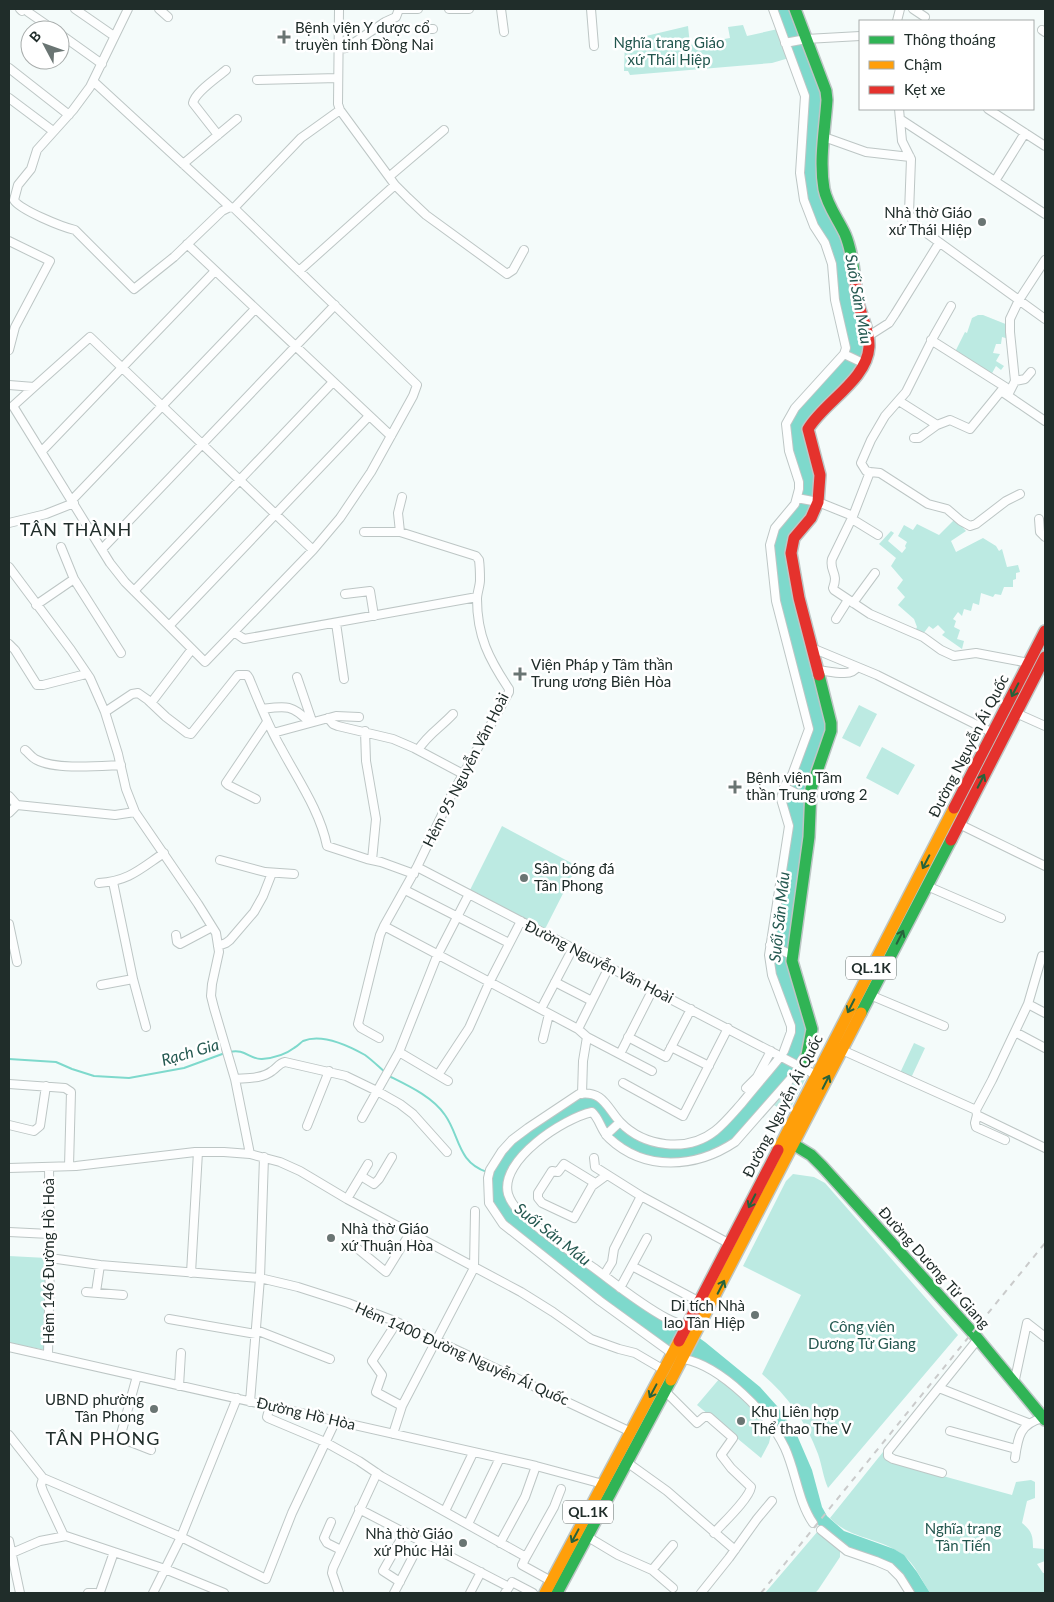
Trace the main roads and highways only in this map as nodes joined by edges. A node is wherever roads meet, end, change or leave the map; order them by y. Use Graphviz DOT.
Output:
graph roads {
  1 [pos="795,9"];
  2 [pos="1045,631"];
  3 [pos="1045,657"];
  4 [pos="954,821"];
  5 [pos="802,1065"];
  6 [pos="788,1142"];
  7 [pos="1044,1419"];
  8 [pos="637,1434"];
  9 [pos="545,1593"];
  10 [pos="558,1593"];
  1 -- 5 [label="main road"];
  2 -- 4 [label="main road, Đường Nguyễn Ái Quốc / QL.1K, one-way"];
  4 -- 3 [label="main road, Đường Nguyễn Ái Quốc / QL.1K, one-way"];
  4 -- 6 [label="main road, Đường Nguyễn Ái Quốc / QL.1K, one-way"];
  6 -- 4 [label="main road, Đường Nguyễn Ái Quốc / QL.1K, one-way"];
  6 -- 7 [label="main road, Đường Dương Tử Giang"];
  6 -- 8 [label="main road, Đường Nguyễn Ái Quốc / QL.1K, one-way"];
  8 -- 6 [label="main road, Đường Nguyễn Ái Quốc / QL.1K, one-way"];
  8 -- 9 [label="main road, Đường Nguyễn Ái Quốc / QL.1K, one-way"];
  8 -- 10 [label="main road, Đường Nguyễn Ái Quốc / QL.1K"];
}
